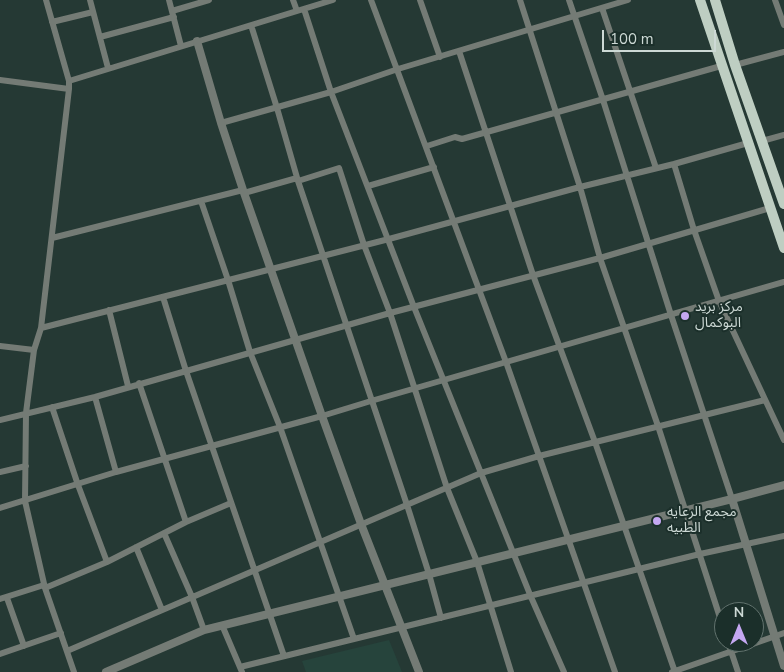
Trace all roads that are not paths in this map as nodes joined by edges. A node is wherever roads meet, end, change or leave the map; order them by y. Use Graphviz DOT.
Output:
graph roads {
  1 [pos="46,0"];
  2 [pos="90,0"];
  3 [pos="169,0"];
  4 [pos="209,0"];
  5 [pos="293,0"];
  6 [pos="333,0"];
  7 [pos="372,0"];
  8 [pos="420,0"];
  9 [pos="520,0"];
  10 [pos="569,0"];
  11 [pos="628,0"];
  12 [pos="700,0"];
  13 [pos="715,0"];
  14 [pos="775,0"];
  15 [pos="602,8"];
  16 [pos="304,9"];
  17 [pos="297,11"];
  18 [pos="93,12"];
  19 [pos="173,14"];
  20 [pos="574,16"];
  21 [pos="52,22"];
  22 [pos="251,25"];
  23 [pos="784,25"];
  24 [pos="530,29"];
  25 [pos="100,37"];
  26 [pos="197,41"];
  27 [pos="181,46"];
  28 [pos="459,51"];
  29 [pos="784,52"];
  30 [pos="440,57"];
  31 [pos="735,65"];
  32 [pos="721,66"];
  33 [pos="108,68"];
  34 [pos="398,69"];
  35 [pos="0,80"];
  36 [pos="69,81"];
  37 [pos="69,89"];
  38 [pos="331,92"];
  39 [pos="630,92"];
  40 [pos="604,100"];
  41 [pos="277,108"];
  42 [pos="556,112"];
  43 [pos="221,123"];
  44 [pos="485,132"];
  45 [pos="784,135"];
  46 [pos="762,141"];
  47 [pos="748,143"];
  48 [pos="427,146"];
  49 [pos="674,164"];
  50 [pos="434,167"];
  51 [pos="656,168"];
  52 [pos="627,176"];
  53 [pos="298,180"];
  54 [pos="368,186"];
  55 [pos="580,187"];
  56 [pos="244,192"];
  57 [pos="201,201"];
  58 [pos="784,204"];
  59 [pos="510,205"];
  60 [pos="770,208"];
  61 [pos="453,221"];
  62 [pos="694,230"];
  63 [pos="52,238"];
  64 [pos="389,239"];
  65 [pos="648,243"];
  66 [pos="364,244"];
  67 [pos="784,248"];
  68 [pos="323,255"];
  69 [pos="600,258"];
  70 [pos="272,268"];
  71 [pos="533,275"];
  72 [pos="228,280"];
  73 [pos="784,282"];
  74 [pos="478,290"];
  75 [pos="163,297"];
  76 [pos="719,301"];
  77 [pos="414,307"];
  78 [pos="109,310"];
  79 [pos="390,314"];
  80 [pos="672,315"];
  81 [pos="347,326"];
  82 [pos="41,328"];
  83 [pos="623,328"];
  84 [pos="296,340"];
  85 [pos="0,346"];
  86 [pos="560,347"];
  87 [pos="34,350"];
  88 [pos="250,352"];
  89 [pos="506,362"];
  90 [pos="186,371"];
  91 [pos="443,380"];
  92 [pos="139,384"];
  93 [pos="128,386"];
  94 [pos="414,389"];
  95 [pos="95,397"];
  96 [pos="371,400"];
  97 [pos="765,400"];
  98 [pos="52,407"];
  99 [pos="26,413"];
  100 [pos="705,415"];
  101 [pos="322,416"];
  102 [pos="0,420"];
  103 [pos="658,426"];
  104 [pos="280,427"];
  105 [pos="784,440"];
  106 [pos="595,442"];
  107 [pos="213,445"];
  108 [pos="539,456"];
  109 [pos="164,459"];
  110 [pos="26,466"];
  111 [pos="0,472"];
  112 [pos="116,472"];
  113 [pos="481,473"];
  114 [pos="78,485"];
  115 [pos="784,485"];
  116 [pos="447,488"];
  117 [pos="732,499"];
  118 [pos="25,501"];
  119 [pos="231,504"];
  120 [pos="407,505"];
  121 [pos="0,508"];
  122 [pos="685,510"];
  123 [pos="186,522"];
  124 [pos="361,524"];
  125 [pos="624,526"];
  126 [pos="164,532"];
  127 [pos="784,536"];
  128 [pos="569,540"];
  129 [pos="320,542"];
  130 [pos="747,544"];
  131 [pos="136,547"];
  132 [pos="514,553"];
  133 [pos="700,554"];
  134 [pos="107,562"];
  135 [pos="477,562"];
  136 [pos="639,570"];
  137 [pos="254,571"];
  138 [pos="429,574"];
  139 [pos="584,583"];
  140 [pos="386,584"];
  141 [pos="45,587"];
  142 [pos="339,596"];
  143 [pos="531,596"];
  144 [pos="192,597"];
  145 [pos="3,598"];
  146 [pos="715,602"];
  147 [pos="490,606"];
  148 [pos="162,610"];
  149 [pos="268,614"];
  150 [pos="441,618"];
  151 [pos="222,625"];
  152 [pos="402,628"];
  153 [pos="204,630"];
  154 [pos="61,633"];
  155 [pos="784,633"];
  156 [pos="775,636"];
  157 [pos="354,639"];
  158 [pos="764,640"];
  159 [pos="24,646"];
  160 [pos="67,651"];
  161 [pos="728,652"];
  162 [pos="731,652"];
  163 [pos="0,654"];
  164 [pos="284,656"];
  165 [pos="784,666"];
  166 [pos="241,670"];
  167 [pos="74,672"];
  168 [pos="106,672"];
  169 [pos="419,672"];
  170 [pos="511,672"];
  171 [pos="564,672"];
  172 [pos="615,672"];
  173 [pos="674,672"];
  174 [pos="738,672"];
  1 -- 21 [label="street"];
  2 -- 18 [label="street"];
  3 -- 19 [label="street"];
  4 -- 19 [label="street"];
  5 -- 17 [label="street"];
  6 -- 16 [label="street"];
  7 -- 34 [label="street"];
  8 -- 30 [label="street"];
  9 -- 24 [label="street"];
  10 -- 20 [label="street"];
  11 -- 15 [label="street"];
  12 -- 32 [label="highway"];
  13 -- 31 [label="highway"];
  14 -- 23 [label="street"];
  15 -- 20 [label="street"];
  15 -- 39 [label="street"];
  16 -- 17 [label="street"];
  16 -- 38 [label="street"];
  17 -- 22 [label="street"];
  18 -- 21 [label="street"];
  18 -- 25 [label="street"];
  19 -- 25 [label="street"];
  19 -- 27 [label="street"];
  20 -- 24 [label="street"];
  20 -- 40 [label="street"];
  21 -- 36 [label="street"];
  22 -- 26 [label="street"];
  22 -- 41 [label="street"];
  24 -- 28 [label="street"];
  24 -- 42 [label="street"];
  25 -- 33 [label="street"];
  26 -- 27 [label="street"];
  26 -- 43 [label="street"];
  27 -- 33 [label="street"];
  28 -- 30 [label="street"];
  28 -- 44 [label="street"];
  29 -- 31 [label="street"];
  30 -- 34 [label="street"];
  31 -- 46 [label="highway"];
  32 -- 39 [label="street"];
  32 -- 47 [label="highway"];
  33 -- 36 [label="street"];
  34 -- 38 [label="street"];
  34 -- 48 [label="street"];
  35 -- 37 [label="street"];
  36 -- 37 [label="street"];
  37 -- 63 [label="street"];
  38 -- 41 [label="street"];
  38 -- 54 [label="street"];
  39 -- 40 [label="street"];
  39 -- 51 [label="street"];
  40 -- 42 [label="street"];
  40 -- 52 [label="street"];
  41 -- 43 [label="street"];
  41 -- 53 [label="street"];
  42 -- 44 [label="street"];
  42 -- 55 [label="street"];
  43 -- 56 [label="street"];
  44 -- 48 [label="street"];
  44 -- 59 [label="street"];
  45 -- 46 [label="street"];
  46 -- 58 [label="highway"];
  47 -- 49 [label="street"];
  47 -- 60 [label="highway"];
  48 -- 50 [label="street"];
  49 -- 51 [label="street"];
  49 -- 62 [label="street"];
  50 -- 54 [label="street"];
  50 -- 61 [label="street"];
  51 -- 52 [label="street"];
  52 -- 55 [label="street"];
  52 -- 65 [label="street"];
  53 -- 56 [label="street"];
  53 -- 66 [label="street"];
  53 -- 68 [label="street"];
  54 -- 64 [label="street"];
  55 -- 59 [label="street"];
  55 -- 69 [label="street"];
  56 -- 57 [label="street"];
  56 -- 70 [label="street"];
  57 -- 63 [label="street"];
  57 -- 72 [label="street"];
  59 -- 61 [label="street"];
  59 -- 71 [label="street"];
  60 -- 62 [label="street"];
  60 -- 67 [label="highway"];
  61 -- 64 [label="street"];
  61 -- 74 [label="street"];
  62 -- 65 [label="street"];
  62 -- 76 [label="street"];
  63 -- 82 [label="street"];
  64 -- 66 [label="street"];
  64 -- 77 [label="street"];
  65 -- 69 [label="street"];
  65 -- 80 [label="street"];
  66 -- 68 [label="street"];
  66 -- 79 [label="street"];
  68 -- 70 [label="street"];
  68 -- 81 [label="street"];
  69 -- 71 [label="street"];
  69 -- 83 [label="street"];
  70 -- 72 [label="street"];
  70 -- 84 [label="street"];
  71 -- 74 [label="street"];
  71 -- 86 [label="street"];
  72 -- 75 [label="street"];
  72 -- 88 [label="street"];
  73 -- 76 [label="street"];
  74 -- 77 [label="street"];
  74 -- 89 [label="street"];
  75 -- 78 [label="street"];
  75 -- 90 [label="street"];
  76 -- 80 [label="street"];
  76 -- 97 [label="street"];
  77 -- 79 [label="street"];
  77 -- 91 [label="street"];
  78 -- 82 [label="street"];
  78 -- 93 [label="street"];
  79 -- 81 [label="street"];
  79 -- 94 [label="street"];
  80 -- 83 [label="street"];
  80 -- 100 [label="street"];
  81 -- 84 [label="street"];
  81 -- 96 [label="street"];
  82 -- 87 [label="street"];
  83 -- 86 [label="street"];
  83 -- 103 [label="street"];
  84 -- 88 [label="street"];
  84 -- 101 [label="street"];
  85 -- 87 [label="street"];
  86 -- 89 [label="street"];
  86 -- 106 [label="street"];
  87 -- 99 [label="street"];
  88 -- 90 [label="street"];
  88 -- 104 [label="street"];
  89 -- 91 [label="street"];
  89 -- 108 [label="street"];
  90 -- 92 [label="street"];
  90 -- 107 [label="street"];
  91 -- 94 [label="street"];
  91 -- 113 [label="street"];
  92 -- 93 [label="street"];
  92 -- 109 [label="street"];
  93 -- 95 [label="street"];
  94 -- 96 [label="street"];
  94 -- 116 [label="street"];
  95 -- 98 [label="street"];
  95 -- 112 [label="street"];
  96 -- 101 [label="street"];
  96 -- 120 [label="street"];
  97 -- 100 [label="street"];
  97 -- 105 [label="street"];
  98 -- 99 [label="street"];
  98 -- 114 [label="street"];
  99 -- 102 [label="street"];
  99 -- 110 [label="street"];
  100 -- 103 [label="street"];
  100 -- 117 [label="street"];
  101 -- 104 [label="street"];
  101 -- 124 [label="street"];
  103 -- 106 [label="street"];
  103 -- 122 [label="street"];
  104 -- 107 [label="street"];
  104 -- 129 [label="street"];
  106 -- 108 [label="street"];
  106 -- 125 [label="street"];
  107 -- 109 [label="street"];
  107 -- 119 [label="street"];
  108 -- 113 [label="street"];
  108 -- 128 [label="street"];
  109 -- 112 [label="street"];
  109 -- 123 [label="street"];
  110 -- 111 [label="street"];
  110 -- 118 [label="street"];
  112 -- 114 [label="street"];
  113 -- 116 [label="street"];
  113 -- 132 [label="street"];
  114 -- 118 [label="street"];
  114 -- 134 [label="street"];
  115 -- 117 [label="street"];
  116 -- 120 [label="street"];
  116 -- 135 [label="street"];
  117 -- 122 [label="street"];
  117 -- 130 [label="street"];
  118 -- 121 [label="street"];
  118 -- 141 [label="street"];
  119 -- 123 [label="street"];
  119 -- 137 [label="street"];
  120 -- 124 [label="street"];
  120 -- 138 [label="street"];
  122 -- 125 [label="street"];
  122 -- 133 [label="street"];
  123 -- 126 [label="street"];
  124 -- 129 [label="street"];
  124 -- 140 [label="street"];
  125 -- 128 [label="street"];
  125 -- 136 [label="street"];
  126 -- 131 [label="street"];
  126 -- 144 [label="street"];
  127 -- 130 [label="street"];
  128 -- 132 [label="street"];
  128 -- 139 [label="street"];
  129 -- 137 [label="street"];
  129 -- 142 [label="street"];
  130 -- 133 [label="street"];
  130 -- 156 [label="street"];
  131 -- 134 [label="street"];
  131 -- 148 [label="street"];
  132 -- 135 [label="street"];
  132 -- 143 [label="street"];
  133 -- 136 [label="street"];
  133 -- 146 [label="street"];
  134 -- 141 [label="street"];
  135 -- 138 [label="street"];
  135 -- 147 [label="street"];
  136 -- 139 [label="street"];
  136 -- 173 [label="street"];
  137 -- 144 [label="street"];
  137 -- 149 [label="street"];
  138 -- 140 [label="street"];
  138 -- 150 [label="street"];
  139 -- 143 [label="street"];
  139 -- 172 [label="street"];
  140 -- 142 [label="street"];
  140 -- 152 [label="street"];
  141 -- 145 [label="street"];
  141 -- 154 [label="street"];
  142 -- 149 [label="street"];
  142 -- 157 [label="street"];
  143 -- 147 [label="street"];
  143 -- 171 [label="street"];
  144 -- 148 [label="street"];
  144 -- 153 [label="street"];
  145 -- 159 [label="street"];
  147 -- 150 [label="street"];
  147 -- 170 [label="street"];
  148 -- 160 [label="street"];
  149 -- 151 [label="street"];
  149 -- 164 [label="street"];
  150 -- 152 [label="street"];
  151 -- 153 [label="street"];
  151 -- 166 [label="street"];
  152 -- 157 [label="street"];
  152 -- 169 [label="street"];
  153 -- 168 [label="street"];
  154 -- 159 [label="street"];
  154 -- 160 [label="street"];
  155 -- 156 [label="street"];
  156 -- 158 [label="street"];
  156 -- 165 [label="street"];
  157 -- 164 [label="street"];
  159 -- 163 [label="street"];
  160 -- 167 [label="street"];
  161 -- 173 [label="street"];
  162 -- 174 [label="street"];
  164 -- 166 [label="street"];
}
